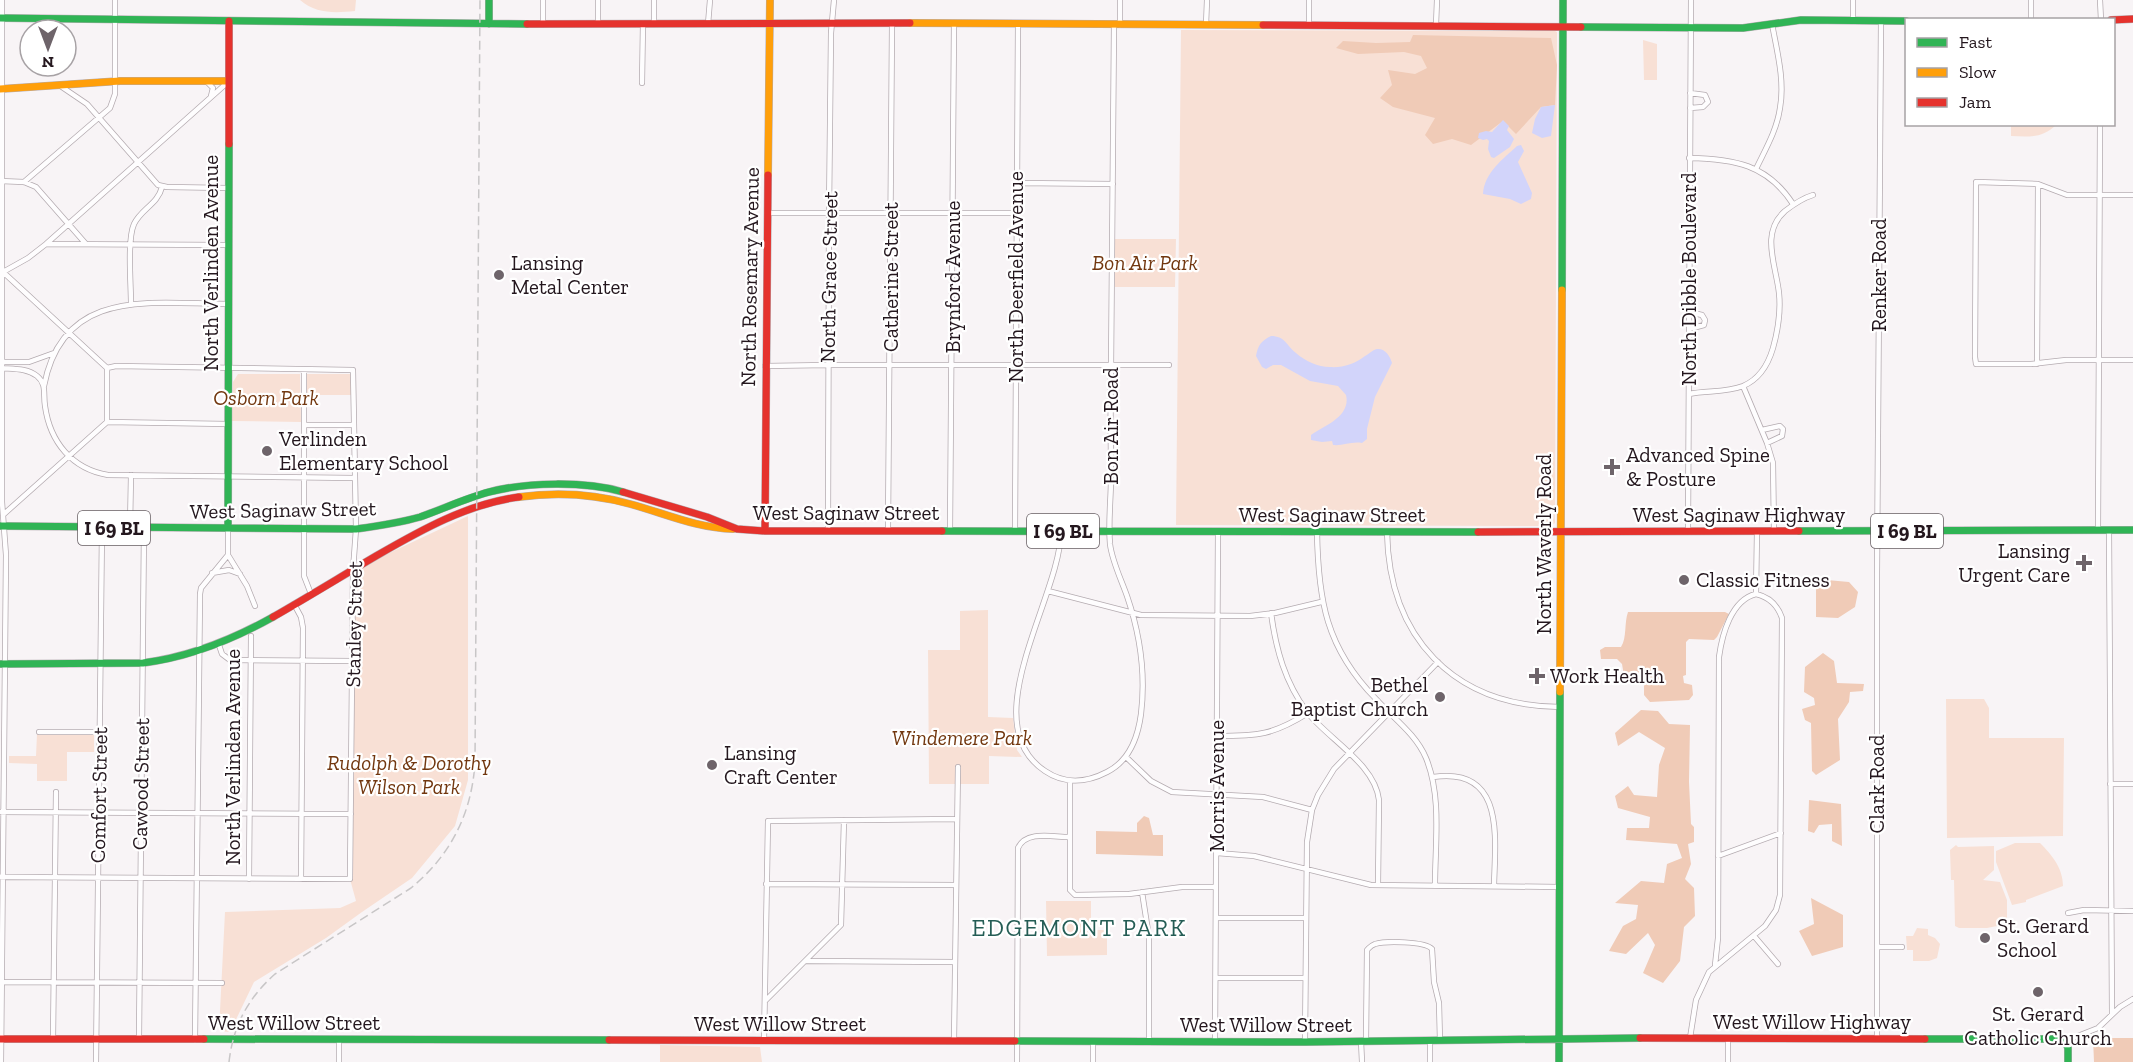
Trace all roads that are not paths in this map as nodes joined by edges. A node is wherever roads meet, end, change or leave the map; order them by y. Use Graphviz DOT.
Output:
graph roads {
  1 [pos="2,0"];
  2 [pos="115,0"];
  3 [pos="489,0"];
  4 [pos="543,0"];
  5 [pos="598,0"];
  6 [pos="654,0"];
  7 [pos="710,0"];
  8 [pos="770,0"];
  9 [pos="834,0"];
  10 [pos="1120,0"];
  11 [pos="1207,0"];
  12 [pos="1309,0"];
  13 [pos="1437,0"];
  14 [pos="1563,0"];
  15 [pos="1691,0"];
  16 [pos="1853,0"];
  17 [pos="2031,0"];
  18 [pos="2100,0"];
  19 [pos="1,18"];
  20 [pos="2031,18"];
  21 [pos="2101,18"];
  22 [pos="115,19"];
  23 [pos="2133,19"];
  24 [pos="1853,20"];
  25 [pos="1881,20"];
  26 [pos="2115,20"];
  27 [pos="229,21"];
  28 [pos="1905,21"];
  29 [pos="598,23"];
  30 [pos="643,23"];
  31 [pos="954,23"];
  32 [pos="1018,23"];
  33 [pos="489,24"];
  34 [pos="543,24"];
  35 [pos="654,24"];
  36 [pos="708,24"];
  37 [pos="770,24"];
  38 [pos="833,24"];
  39 [pos="892,24"];
  40 [pos="1772,24"];
  41 [pos="1117,25"];
  42 [pos="1206,25"];
  43 [pos="1309,25"];
  44 [pos="1437,25"];
  45 [pos="1564,26"];
  46 [pos="1691,27"];
  47 [pos="115,81"];
  48 [pos="206,81"];
  49 [pos="228,81"];
  50 [pos="642,83"];
  51 [pos="59,85"];
  52 [pos="1,89"];
  53 [pos="1690,93"];
  54 [pos="211,96"];
  55 [pos="1690,108"];
  56 [pos="100,119"];
  57 [pos="2100,126"];
  58 [pos="1689,158"];
  59 [pos="138,162"];
  60 [pos="1756,169"];
  61 [pos="1,181"];
  62 [pos="24,182"];
  63 [pos="1017,183"];
  64 [pos="1113,184"];
  65 [pos="2038,184"];
  66 [pos="162,187"];
  67 [pos="227,188"];
  68 [pos="1813,195"];
  69 [pos="2100,195"];
  70 [pos="2133,195"];
  71 [pos="1793,204"];
  72 [pos="767,213"];
  73 [pos="829,213"];
  74 [pos="891,213"];
  75 [pos="953,213"];
  76 [pos="1016,213"];
  77 [pos="69,223"];
  78 [pos="46,244"];
  79 [pos="87,244"];
  80 [pos="227,244"];
  81 [pos="131,245"];
  82 [pos="1,272"];
  83 [pos="131,303"];
  84 [pos="228,304"];
  85 [pos="1689,312"];
  86 [pos="1689,329"];
  87 [pos="69,332"];
  88 [pos="54,353"];
  89 [pos="2099,360"];
  90 [pos="2133,360"];
  91 [pos="23,362"];
  92 [pos="2037,364"];
  93 [pos="1,365"];
  94 [pos="828,365"];
  95 [pos="890,365"];
  96 [pos="952,365"];
  97 [pos="1016,365"];
  98 [pos="1111,365"];
  99 [pos="1169,365"];
  100 [pos="765,366"];
  101 [pos="107,368"];
  102 [pos="228,368"];
  103 [pos="23,369"];
  104 [pos="304,370"];
  105 [pos="44,386"];
  106 [pos="1743,386"];
  107 [pos="1689,394"];
  108 [pos="107,423"];
  109 [pos="228,424"];
  110 [pos="304,425"];
  111 [pos="354,425"];
  112 [pos="1762,430"];
  113 [pos="1767,442"];
  114 [pos="68,456"];
  115 [pos="131,475"];
  116 [pos="228,477"];
  117 [pos="304,477"];
  118 [pos="354,478"];
  119 [pos="4,514"];
  120 [pos="3,526"];
  121 [pos="130,527"];
  122 [pos="102,528"];
  123 [pos="144,528"];
  124 [pos="228,528"];
  125 [pos="304,529"];
  126 [pos="356,529"];
  127 [pos="737,529"];
  128 [pos="888,530"];
  129 [pos="2098,530"];
  130 [pos="2109,530"];
  131 [pos="2133,530"];
  132 [pos="765,531"];
  133 [pos="828,531"];
  134 [pos="950,531"];
  135 [pos="1015,531"];
  136 [pos="1061,531"];
  137 [pos="1111,531"];
  138 [pos="1218,531"];
  139 [pos="1317,531"];
  140 [pos="1688,531"];
  141 [pos="1756,531"];
  142 [pos="1774,531"];
  143 [pos="1877,531"];
  144 [pos="1387,532"];
  145 [pos="1561,532"];
  146 [pos="228,555"];
  147 [pos="353,570"];
  148 [pos="212,573"];
  149 [pos="240,574"];
  150 [pos="1048,591"];
  151 [pos="311,594"];
  152 [pos="1756,594"];
  153 [pos="1322,602"];
  154 [pos="294,604"];
  155 [pos="255,606"];
  156 [pos="1133,613"];
  157 [pos="1271,613"];
  158 [pos="1217,615"];
  159 [pos="251,636"];
  160 [pos="219,645"];
  161 [pos="199,652"];
  162 [pos="250,660"];
  163 [pos="303,661"];
  164 [pos="353,661"];
  165 [pos="1438,662"];
  166 [pos="142,663"];
  167 [pos="2,664"];
  168 [pos="100,664"];
  169 [pos="1560,707"];
  170 [pos="1308,713"];
  171 [pos="1389,713"];
  172 [pos="39,732"];
  173 [pos="99,732"];
  174 [pos="1217,736"];
  175 [pos="1349,754"];
  176 [pos="1126,757"];
  177 [pos="958,767"];
  178 [pos="1433,777"];
  179 [pos="1070,781"];
  180 [pos="2110,784"];
  181 [pos="2133,784"];
  182 [pos="56,792"];
  183 [pos="1217,794"];
  184 [pos="1312,810"];
  185 [pos="2,812"];
  186 [pos="56,812"];
  187 [pos="99,812"];
  188 [pos="141,813"];
  189 [pos="197,813"];
  190 [pos="249,813"];
  191 [pos="301,814"];
  192 [pos="351,814"];
  193 [pos="957,819"];
  194 [pos="844,820"];
  195 [pos="1780,832"];
  196 [pos="1069,837"];
  197 [pos="1216,853"];
  198 [pos="1718,856"];
  199 [pos="1307,870"];
  200 [pos="1,877"];
  201 [pos="55,877"];
  202 [pos="98,878"];
  203 [pos="140,878"];
  204 [pos="196,878"];
  205 [pos="249,879"];
  206 [pos="301,879"];
  207 [pos="766,885"];
  208 [pos="843,885"];
  209 [pos="956,885"];
  210 [pos="1378,885"];
  211 [pos="1435,885"];
  212 [pos="1494,886"];
  213 [pos="1560,886"];
  214 [pos="1216,887"];
  215 [pos="1142,892"];
  216 [pos="2110,911"];
  217 [pos="2133,911"];
  218 [pos="2068,913"];
  219 [pos="1216,918"];
  220 [pos="1306,918"];
  221 [pos="1754,936"];
  222 [pos="1717,947"];
  223 [pos="1877,947"];
  224 [pos="1902,947"];
  225 [pos="1731,953"];
  226 [pos="806,961"];
  227 [pos="956,962"];
  228 [pos="1778,964"];
  229 [pos="1715,965"];
  230 [pos="1216,978"];
  231 [pos="1305,978"];
  232 [pos="1,982"];
  233 [pos="54,982"];
  234 [pos="97,982"];
  235 [pos="140,982"];
  236 [pos="196,983"];
  237 [pos="222,983"];
  238 [pos="2133,999"];
  239 [pos="765,1001"];
  240 [pos="2112,1014"];
  241 [pos="1690,1038"];
  242 [pos="1728,1038"];
  243 [pos="1877,1038"];
  244 [pos="1,1039"];
  245 [pos="53,1039"];
  246 [pos="96,1039"];
  247 [pos="139,1039"];
  248 [pos="1559,1039"];
  249 [pos="195,1040"];
  250 [pos="339,1040"];
  251 [pos="764,1041"];
  252 [pos="954,1041"];
  253 [pos="1017,1041"];
  254 [pos="1093,1041"];
  255 [pos="1149,1041"];
  256 [pos="1215,1041"];
  257 [pos="1364,1041"];
  258 [pos="1430,1041"];
  259 [pos="1440,1041"];
  260 [pos="2065,1041"];
  261 [pos="1305,1042"];
  262 [pos="1,1062"];
  263 [pos="96,1062"];
  264 [pos="339,1062"];
  265 [pos="1017,1062"];
  266 [pos="1093,1062"];
  267 [pos="1362,1062"];
  268 [pos="1430,1062"];
  269 [pos="1559,1062"];
  270 [pos="1728,1062"];
  271 [pos="2068,1062"];
  1 -- 19 [label="street"];
  2 -- 22 [label="street"];
  3 -- 33 [label="street"];
  4 -- 34 [label="street"];
  5 -- 29 [label="street"];
  6 -- 35 [label="street"];
  7 -- 36 [label="street"];
  8 -- 37 [label="street, North Rosemary Avenue"];
  9 -- 38 [label="street, North Grace Street"];
  10 -- 41 [label="street, Bon Air Road"];
  11 -- 42 [label="street"];
  12 -- 43 [label="street"];
  13 -- 44 [label="street"];
  14 -- 45 [label="street, North Waverly Road"];
  15 -- 46 [label="street, North Dibble Boulevard"];
  16 -- 24 [label="street"];
  17 -- 20 [label="street"];
  18 -- 21 [label="street"];
  19 -- 22 [label="street"];
  19 -- 52 [label="street"];
  22 -- 27 [label="street"];
  22 -- 47 [label="street"];
  23 -- 26 [label="street"];
  24 -- 25 [label="street"];
  24 -- 40 [label="street"];
  25 -- 28 [label="street"];
  25 -- 143 [label="street, Renker Road"];
  27 -- 33 [label="street"];
  27 -- 49 [label="street, North Verlinden Avenue"];
  29 -- 30 [label="street"];
  29 -- 34 [label="street"];
  30 -- 35 [label="street"];
  30 -- 50 [label="street"];
  31 -- 32 [label="street"];
  31 -- 39 [label="street"];
  31 -- 75 [label="street, Brynford Avenue"];
  32 -- 41 [label="street"];
  32 -- 63 [label="street, North Deerfield Avenue"];
  33 -- 34 [label="street"];
  35 -- 36 [label="street"];
  36 -- 37 [label="street"];
  37 -- 38 [label="street"];
  37 -- 72 [label="street, North Rosemary Avenue"];
  38 -- 39 [label="street"];
  38 -- 73 [label="street, North Grace Street"];
  39 -- 74 [label="street, Catherine Street"];
  40 -- 46 [label="street"];
  40 -- 60 [label="street"];
  41 -- 42 [label="street"];
  41 -- 64 [label="street, Bon Air Road"];
  42 -- 43 [label="street"];
  43 -- 44 [label="street"];
  44 -- 45 [label="street"];
  45 -- 46 [label="street"];
  45 -- 145 [label="street, North Waverly Road"];
  46 -- 53 [label="street, North Dibble Boulevard"];
  47 -- 48 [label="street"];
  47 -- 51 [label="street"];
  47 -- 56 [label="street"];
  48 -- 49 [label="street"];
  48 -- 54 [label="street"];
  49 -- 54 [label="street"];
  49 -- 67 [label="street, North Verlinden Avenue"];
  51 -- 52 [label="street"];
  51 -- 56 [label="street"];
  52 -- 61 [label="street"];
  53 -- 55 [label="street, North Dibble Boulevard"];
  53 -- 55 [label="street"];
  54 -- 59 [label="street"];
  55 -- 58 [label="street, North Dibble Boulevard"];
  56 -- 59 [label="street"];
  56 -- 62 [label="street"];
  57 -- 69 [label="street"];
  58 -- 60 [label="street"];
  58 -- 85 [label="street, North Dibble Boulevard"];
  59 -- 66 [label="street"];
  59 -- 77 [label="street"];
  60 -- 71 [label="street"];
  61 -- 62 [label="street"];
  61 -- 82 [label="street"];
  62 -- 77 [label="street"];
  63 -- 64 [label="street"];
  63 -- 76 [label="street, North Deerfield Avenue"];
  64 -- 98 [label="street, Bon Air Road"];
  65 -- 69 [label="street"];
  65 -- 92 [label="street"];
  65 -- 92 [label="street"];
  66 -- 67 [label="street"];
  66 -- 81 [label="street"];
  67 -- 80 [label="street, North Verlinden Avenue"];
  68 -- 71 [label="street"];
  69 -- 70 [label="street"];
  69 -- 89 [label="street"];
  71 -- 106 [label="street"];
  72 -- 73 [label="street"];
  72 -- 100 [label="street, North Rosemary Avenue"];
  73 -- 74 [label="street"];
  73 -- 94 [label="street, North Grace Street"];
  74 -- 75 [label="street"];
  74 -- 95 [label="street, Catherine Street"];
  75 -- 76 [label="street"];
  75 -- 96 [label="street, Brynford Avenue"];
  76 -- 97 [label="street, North Deerfield Avenue"];
  77 -- 78 [label="street"];
  77 -- 79 [label="street"];
  78 -- 79 [label="street"];
  78 -- 82 [label="street"];
  79 -- 81 [label="street"];
  80 -- 81 [label="street"];
  80 -- 84 [label="street, North Verlinden Avenue"];
  81 -- 83 [label="street"];
  82 -- 87 [label="street"];
  82 -- 93 [label="street"];
  83 -- 84 [label="street"];
  83 -- 87 [label="street"];
  84 -- 102 [label="street, North Verlinden Avenue"];
  85 -- 86 [label="street, North Dibble Boulevard"];
  85 -- 86 [label="street"];
  86 -- 107 [label="street, North Dibble Boulevard"];
  87 -- 88 [label="street"];
  87 -- 101 [label="street"];
  88 -- 91 [label="street"];
  88 -- 105 [label="street"];
  89 -- 90 [label="street"];
  89 -- 92 [label="street"];
  89 -- 129 [label="street"];
  91 -- 93 [label="street"];
  91 -- 103 [label="street"];
  93 -- 103 [label="street"];
  93 -- 119 [label="street"];
  94 -- 95 [label="street"];
  94 -- 100 [label="street"];
  94 -- 133 [label="street, North Grace Street"];
  95 -- 96 [label="street"];
  95 -- 128 [label="street, Catherine Street"];
  96 -- 97 [label="street"];
  96 -- 134 [label="street, Brynford Avenue"];
  97 -- 98 [label="street"];
  97 -- 135 [label="street, North Deerfield Avenue"];
  98 -- 99 [label="street"];
  98 -- 137 [label="street, Bon Air Road"];
  100 -- 132 [label="street, North Rosemary Avenue"];
  101 -- 102 [label="street"];
  101 -- 108 [label="street"];
  102 -- 104 [label="street"];
  102 -- 109 [label="street, North Verlinden Avenue"];
  103 -- 105 [label="street"];
  104 -- 110 [label="street"];
  104 -- 111 [label="street, Stanley Street"];
  105 -- 114 [label="street"];
  106 -- 107 [label="street"];
  106 -- 112 [label="street"];
  107 -- 140 [label="street, North Dibble Boulevard"];
  108 -- 109 [label="street"];
  108 -- 114 [label="street"];
  109 -- 116 [label="street, North Verlinden Avenue"];
  110 -- 111 [label="street"];
  110 -- 117 [label="street"];
  111 -- 118 [label="street, Stanley Street"];
  112 -- 113 [label="street"];
  112 -- 113 [label="street"];
  113 -- 142 [label="street"];
  114 -- 115 [label="street"];
  114 -- 119 [label="street"];
  115 -- 116 [label="street"];
  115 -- 121 [label="street"];
  116 -- 117 [label="street"];
  116 -- 124 [label="street, North Verlinden Avenue"];
  117 -- 118 [label="street"];
  117 -- 125 [label="street"];
  118 -- 126 [label="street, Stanley Street"];
  119 -- 120 [label="street"];
  120 -- 122 [label="street, West Saginaw Street / I 69 BL"];
  120 -- 167 [label="street"];
  121 -- 122 [label="street, West Saginaw Street / I 69 BL"];
  121 -- 123 [label="street, West Saginaw Street / I 69 BL"];
  122 -- 168 [label="street, Comfort Street"];
  123 -- 124 [label="street, West Saginaw Street / I 69 BL"];
  123 -- 166 [label="street, Cawood Street"];
  124 -- 125 [label="street, West Saginaw Street / I 69 BL"];
  124 -- 146 [label="street, North Verlinden Avenue"];
  125 -- 126 [label="street, West Saginaw Street / I 69 BL"];
  125 -- 151 [label="street"];
  126 -- 127 [label="street, West Saginaw Street / I 69 BL"];
  126 -- 147 [label="street, Stanley Street"];
  127 -- 132 [label="street, West Saginaw Street / I 69 BL"];
  127 -- 147 [label="street, I 69 BL"];
  128 -- 133 [label="street, West Saginaw Street / I 69 BL"];
  128 -- 134 [label="street, West Saginaw Street / I 69 BL"];
  129 -- 130 [label="street, West Saginaw Highway / I 69 BL"];
  129 -- 143 [label="street, West Saginaw Highway / I 69 BL"];
  130 -- 131 [label="street, West Saginaw Highway / I 69 BL"];
  130 -- 180 [label="street"];
  132 -- 133 [label="street, West Saginaw Street / I 69 BL"];
  134 -- 135 [label="street, West Saginaw Street / I 69 BL"];
  135 -- 136 [label="street, West Saginaw Street / I 69 BL"];
  136 -- 137 [label="street, West Saginaw Street / I 69 BL"];
  136 -- 150 [label="street"];
  137 -- 138 [label="street, West Saginaw Street / I 69 BL"];
  137 -- 156 [label="street, Bon Air Road"];
  138 -- 139 [label="street, West Saginaw Street / I 69 BL"];
  138 -- 158 [label="street, Morris Avenue"];
  139 -- 144 [label="street, West Saginaw Street / I 69 BL"];
  139 -- 153 [label="street"];
  140 -- 141 [label="street, West Saginaw Highway / I 69 BL"];
  140 -- 145 [label="street, West Saginaw Highway / I 69 BL"];
  141 -- 142 [label="street, West Saginaw Highway / I 69 BL"];
  141 -- 152 [label="street"];
  142 -- 143 [label="street, West Saginaw Highway / I 69 BL"];
  143 -- 223 [label="street, Clark Road"];
  144 -- 145 [label="street, West Saginaw Street / I 69 BL"];
  144 -- 165 [label="street"];
  145 -- 169 [label="street, North Waverly Road"];
  146 -- 148 [label="street"];
  146 -- 149 [label="street"];
  147 -- 151 [label="street, I 69 BL"];
  147 -- 164 [label="street, Stanley Street"];
  148 -- 149 [label="street"];
  148 -- 161 [label="street"];
  149 -- 155 [label="street"];
  150 -- 156 [label="street"];
  150 -- 179 [label="street"];
  151 -- 154 [label="street, I 69 BL"];
  152 -- 195 [label="street"];
  152 -- 198 [label="street"];
  153 -- 157 [label="street"];
  153 -- 171 [label="street"];
  154 -- 160 [label="street, I 69 BL"];
  154 -- 163 [label="street"];
  156 -- 158 [label="street"];
  156 -- 176 [label="street, Bon Air Road"];
  157 -- 158 [label="street"];
  157 -- 170 [label="street"];
  158 -- 174 [label="street, Morris Avenue"];
  159 -- 162 [label="street, North Verlinden Avenue"];
  160 -- 161 [label="street, I 69 BL"];
  160 -- 162 [label="street"];
  161 -- 166 [label="street, I 69 BL"];
  161 -- 189 [label="street"];
  162 -- 163 [label="street"];
  162 -- 190 [label="street, North Verlinden Avenue"];
  163 -- 164 [label="street"];
  163 -- 191 [label="street"];
  164 -- 192 [label="street, Stanley Street"];
  165 -- 169 [label="street"];
  165 -- 171 [label="street"];
  166 -- 168 [label="street, I 69 BL"];
  166 -- 188 [label="street, Cawood Street"];
  167 -- 168 [label="street, I 69 BL"];
  167 -- 185 [label="street"];
  168 -- 173 [label="street, Comfort Street"];
  169 -- 213 [label="street, North Waverly Road"];
  170 -- 174 [label="street"];
  170 -- 175 [label="street"];
  171 -- 175 [label="street"];
  171 -- 178 [label="street"];
  172 -- 173 [label="street"];
  173 -- 187 [label="street, Comfort Street"];
  174 -- 183 [label="street, Morris Avenue"];
  175 -- 184 [label="street"];
  175 -- 210 [label="street"];
  176 -- 179 [label="street"];
  176 -- 183 [label="street"];
  177 -- 193 [label="street"];
  178 -- 211 [label="street"];
  178 -- 212 [label="street"];
  179 -- 196 [label="street"];
  180 -- 181 [label="street"];
  180 -- 216 [label="street"];
  182 -- 186 [label="street"];
  183 -- 184 [label="street"];
  183 -- 197 [label="street, Morris Avenue"];
  184 -- 199 [label="street"];
  185 -- 186 [label="street"];
  185 -- 200 [label="street"];
  186 -- 187 [label="street"];
  186 -- 201 [label="street"];
  187 -- 188 [label="street"];
  187 -- 202 [label="street, Comfort Street"];
  188 -- 189 [label="street"];
  188 -- 203 [label="street, Cawood Street"];
  189 -- 190 [label="street"];
  189 -- 204 [label="street"];
  190 -- 191 [label="street"];
  190 -- 205 [label="street, North Verlinden Avenue"];
  191 -- 192 [label="street"];
  191 -- 206 [label="street"];
  192 -- 206 [label="street, Stanley Street"];
  193 -- 194 [label="street"];
  193 -- 209 [label="street"];
  194 -- 207 [label="street"];
  194 -- 208 [label="street"];
  195 -- 198 [label="street"];
  195 -- 221 [label="street"];
  196 -- 215 [label="street"];
  196 -- 253 [label="street"];
  197 -- 199 [label="street"];
  197 -- 214 [label="street, Morris Avenue"];
  198 -- 222 [label="street"];
  199 -- 210 [label="street"];
  199 -- 220 [label="street"];
  200 -- 201 [label="street"];
  200 -- 232 [label="street"];
  201 -- 202 [label="street"];
  201 -- 233 [label="street"];
  202 -- 203 [label="street"];
  202 -- 234 [label="street, Comfort Street"];
  203 -- 204 [label="street"];
  203 -- 235 [label="street, Cawood Street"];
  204 -- 205 [label="street"];
  204 -- 236 [label="street"];
  205 -- 206 [label="street"];
  207 -- 208 [label="street"];
  207 -- 239 [label="street"];
  208 -- 209 [label="street"];
  208 -- 226 [label="street"];
  209 -- 227 [label="street"];
  210 -- 211 [label="street"];
  211 -- 212 [label="street"];
  212 -- 213 [label="street"];
  213 -- 248 [label="street, North Waverly Road"];
  214 -- 215 [label="street"];
  214 -- 219 [label="street, Morris Avenue"];
  215 -- 255 [label="street"];
  216 -- 217 [label="street"];
  216 -- 218 [label="street"];
  216 -- 240 [label="street"];
  219 -- 220 [label="street"];
  219 -- 230 [label="street, Morris Avenue"];
  220 -- 231 [label="street"];
  221 -- 225 [label="street"];
  221 -- 228 [label="street"];
  222 -- 225 [label="street"];
  222 -- 229 [label="street"];
  223 -- 224 [label="street"];
  223 -- 243 [label="street, Clark Road"];
  225 -- 229 [label="street"];
  226 -- 227 [label="street"];
  226 -- 239 [label="street"];
  227 -- 252 [label="street"];
  229 -- 241 [label="street"];
  230 -- 231 [label="street"];
  230 -- 256 [label="street, Morris Avenue"];
  231 -- 261 [label="street"];
  232 -- 233 [label="street"];
  232 -- 244 [label="street"];
  233 -- 234 [label="street"];
  233 -- 245 [label="street"];
  234 -- 235 [label="street"];
  234 -- 246 [label="street, Comfort Street"];
  235 -- 236 [label="street"];
  235 -- 247 [label="street, Cawood Street"];
  236 -- 237 [label="street"];
  236 -- 249 [label="street"];
  238 -- 240 [label="street"];
  239 -- 251 [label="street"];
  240 -- 260 [label="street"];
  241 -- 242 [label="street, West Willow Highway"];
  241 -- 248 [label="street, West Willow Highway"];
  242 -- 243 [label="street, West Willow Highway"];
  242 -- 270 [label="street"];
  243 -- 260 [label="street, West Willow Highway"];
  244 -- 245 [label="street, West Willow Street"];
  244 -- 262 [label="street"];
  245 -- 246 [label="street, West Willow Street"];
  246 -- 247 [label="street, West Willow Street"];
  246 -- 263 [label="street, Comfort Street"];
  247 -- 249 [label="street, West Willow Street"];
  248 -- 259 [label="street, West Willow Street"];
  248 -- 269 [label="street, North Waverly Road"];
  249 -- 250 [label="street, West Willow Street"];
  250 -- 251 [label="street, West Willow Street"];
  250 -- 264 [label="street"];
  251 -- 252 [label="street, West Willow Street"];
  252 -- 253 [label="street, West Willow Street"];
  253 -- 254 [label="street, West Willow Street"];
  253 -- 265 [label="street"];
  254 -- 255 [label="street, West Willow Street"];
  254 -- 266 [label="street"];
  255 -- 256 [label="street, West Willow Street"];
  256 -- 261 [label="street, West Willow Street"];
  257 -- 258 [label="street, West Willow Street"];
  257 -- 259 [label="street"];
  257 -- 261 [label="street, West Willow Street"];
  257 -- 267 [label="street"];
  258 -- 259 [label="street, West Willow Street"];
  258 -- 268 [label="street"];
  260 -- 271 [label="street"];
}
